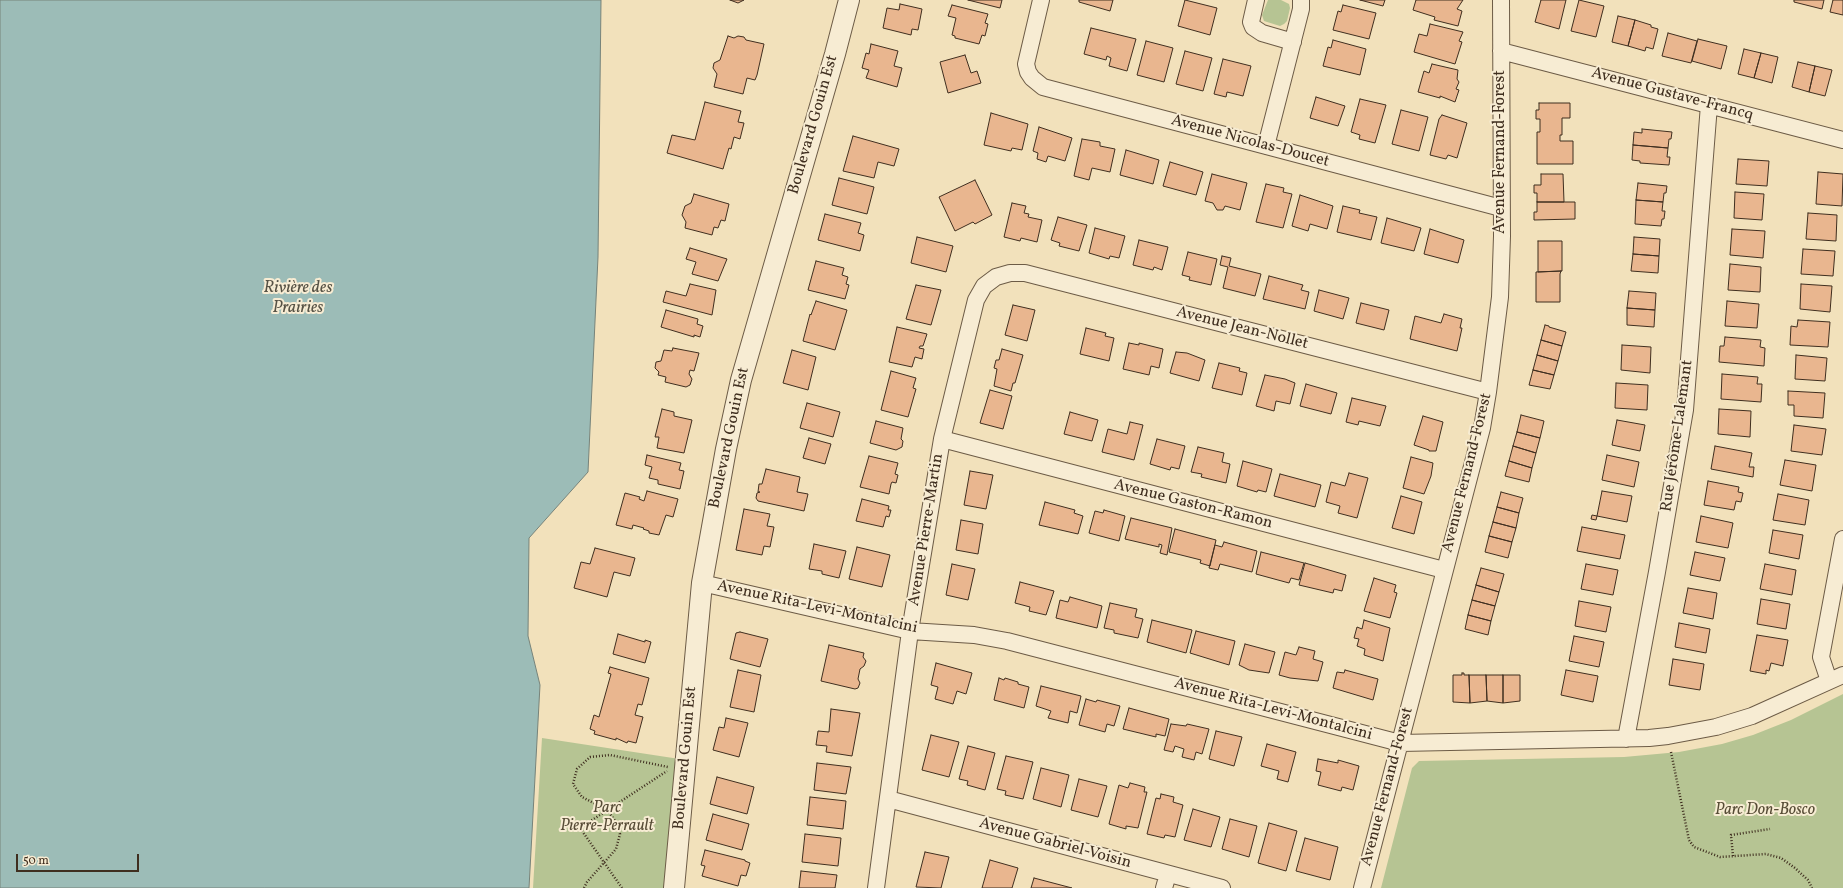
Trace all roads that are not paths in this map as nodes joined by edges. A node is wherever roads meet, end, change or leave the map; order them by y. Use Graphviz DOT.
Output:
graph roads {
  1 [pos="849,0"];
  2 [pos="1041,0"];
  3 [pos="1256,0"];
  4 [pos="1301,0"];
  5 [pos="1501,0"];
  6 [pos="1293,42"];
  7 [pos="1501,50"];
  8 [pos="1709,105"];
  9 [pos="1843,140"];
  10 [pos="1266,146"];
  11 [pos="1501,208"];
  12 [pos="996,277"];
  13 [pos="1488,392"];
  14 [pos="942,439"];
  15 [pos="1843,538"];
  16 [pos="1444,570"];
  17 [pos="702,583"];
  18 [pos="910,631"];
  19 [pos="1836,678"];
  20 [pos="1626,739"];
  21 [pos="1400,743"];
  22 [pos="888,799"];
  23 [pos="1166,881"];
  24 [pos="674,888"];
  25 [pos="876,888"];
  26 [pos="1222,888"];
  27 [pos="1362,888"];
  1 -- 17 [label="street, Boulevard Gouin Est"];
  2 -- 10 [label="street, Avenue Nicolas-Doucet"];
  3 -- 6 [label="street"];
  4 -- 6 [label="street"];
  5 -- 7 [label="street, Avenue Fernand-Forest"];
  6 -- 10 [label="street"];
  7 -- 8 [label="street, Avenue Gustave-Francq"];
  7 -- 11 [label="street, Avenue Fernand-Forest"];
  8 -- 9 [label="street, Avenue Gustave-Francq"];
  8 -- 20 [label="street, Rue Jérôme-Lalemant"];
  10 -- 11 [label="street, Avenue Nicolas-Doucet"];
  11 -- 13 [label="street, Avenue Fernand-Forest"];
  12 -- 13 [label="street, Avenue Jean-Nollet"];
  12 -- 14 [label="street, Avenue Pierre-Martin"];
  13 -- 16 [label="street, Avenue Fernand-Forest"];
  14 -- 16 [label="street, Avenue Gaston-Ramon"];
  14 -- 18 [label="street, Avenue Pierre-Martin"];
  15 -- 19 [label="street"];
  16 -- 21 [label="street, Avenue Fernand-Forest"];
  17 -- 18 [label="street, Avenue Rita-Levi-Montalcini"];
  17 -- 24 [label="street, Boulevard Gouin Est"];
  18 -- 21 [label="street, Avenue Rita-Levi-Montalcini"];
  18 -- 22 [label="street, Avenue Pierre-Martin"];
  19 -- 20 [label="street, Avenue Rita-Levi-Montalcini"];
  20 -- 21 [label="street, Avenue Rita-Levi-Montalcini"];
  21 -- 27 [label="street, Avenue Fernand-Forest"];
  22 -- 23 [label="street, Avenue Gabriel-Voisin"];
  22 -- 25 [label="street, Avenue Pierre-Martin"];
  23 -- 26 [label="street, Avenue Gabriel-Voisin"];
}
